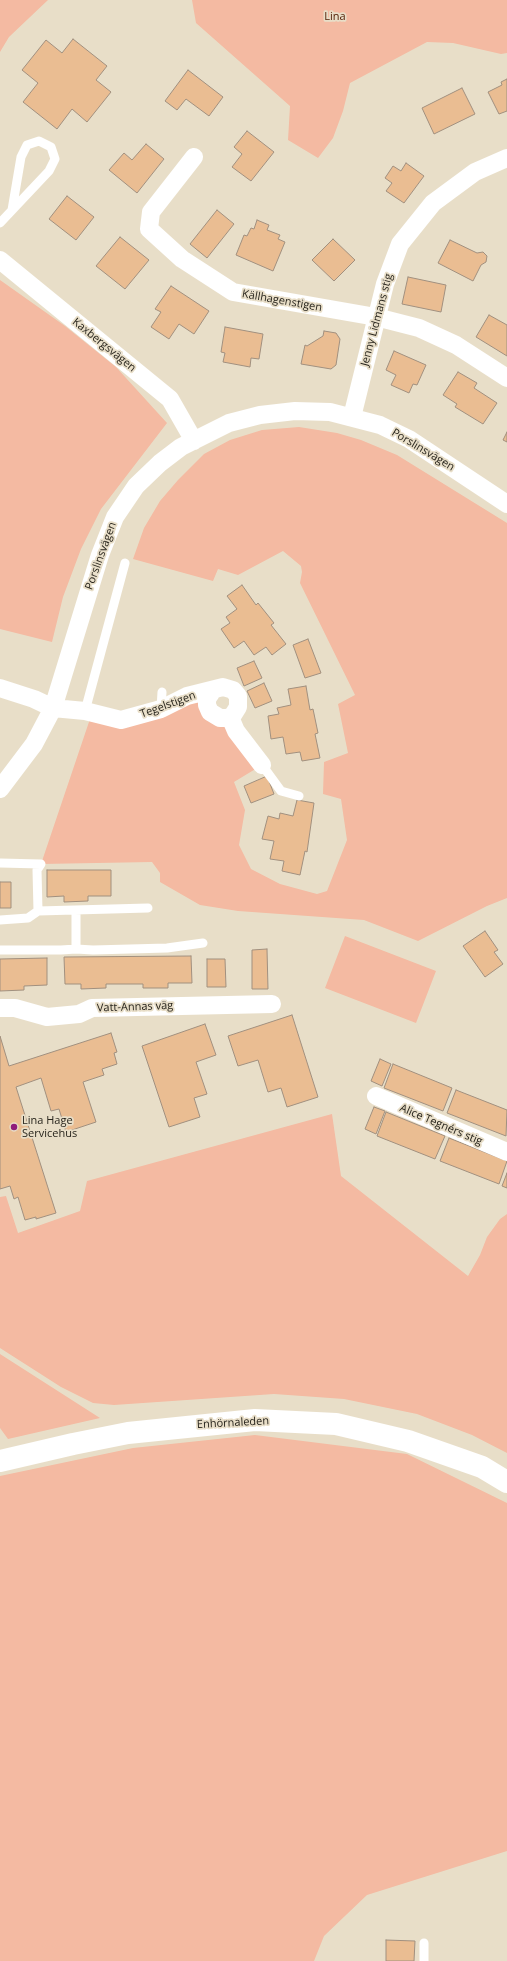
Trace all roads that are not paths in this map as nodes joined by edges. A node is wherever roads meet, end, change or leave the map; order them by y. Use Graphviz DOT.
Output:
graph roads {
  1 [pos="194,157"];
  2 [pos="507,158"];
  3 [pos="12,210"];
  4 [pos="0,223"];
  5 [pos="0,260"];
  6 [pos="376,318"];
  7 [pos="507,378"];
  8 [pos="352,417"];
  9 [pos="194,441"];
  10 [pos="507,504"];
  11 [pos="125,563"];
  12 [pos="0,688"];
  13 [pos="53,708"];
  14 [pos="85,711"];
  15 [pos="262,765"];
  16 [pos="0,789"];
  17 [pos="299,796"];
  18 [pos="0,863"];
  19 [pos="148,908"];
  20 [pos="76,910"];
  21 [pos="38,911"];
  22 [pos="0,920"];
  23 [pos="203,944"];
  24 [pos="76,948"];
  25 [pos="0,950"];
  26 [pos="272,1004"];
  27 [pos="0,1008"];
  28 [pos="376,1096"];
  29 [pos="507,1152"];
  30 [pos="0,1461"];
  31 [pos="507,1482"];
  32 [pos="424,1943"];
  33 [pos="424,1961"];
  1 -- 6 [label="street, Källhagenstigen"];
  2 -- 6 [label="street, Jenny Lidmans stig"];
  3 -- 3 [label="lane"];
  3 -- 4 [label="lane"];
  5 -- 9 [label="street, Kaxbergsvägen"];
  6 -- 7 [label="street, Källhagenstigen"];
  6 -- 8 [label="street, Jenny Lidmans stig"];
  8 -- 9 [label="street, Porslinsvägen"];
  8 -- 10 [label="street, Porslinsvägen"];
  9 -- 13 [label="street, Porslinsvägen"];
  11 -- 14 [label="lane"];
  12 -- 13 [label="street, Tegelstigen"];
  13 -- 14 [label="street, Tegelstigen"];
  13 -- 16 [label="street, Porslinsvägen"];
  14 -- 15 [label="street, Tegelstigen"];
  15 -- 17 [label="lane"];
  18 -- 21 [label="lane"];
  19 -- 20 [label="lane"];
  20 -- 21 [label="lane"];
  20 -- 24 [label="lane"];
  21 -- 22 [label="lane"];
  23 -- 24 [label="lane"];
  24 -- 25 [label="lane"];
  26 -- 27 [label="street, Vatt-Annas väg"];
  28 -- 29 [label="street, Alice Tegnérs stig"];
  30 -- 31 [label="street, Enhörnaleden"];
  32 -- 33 [label="lane"];
}
